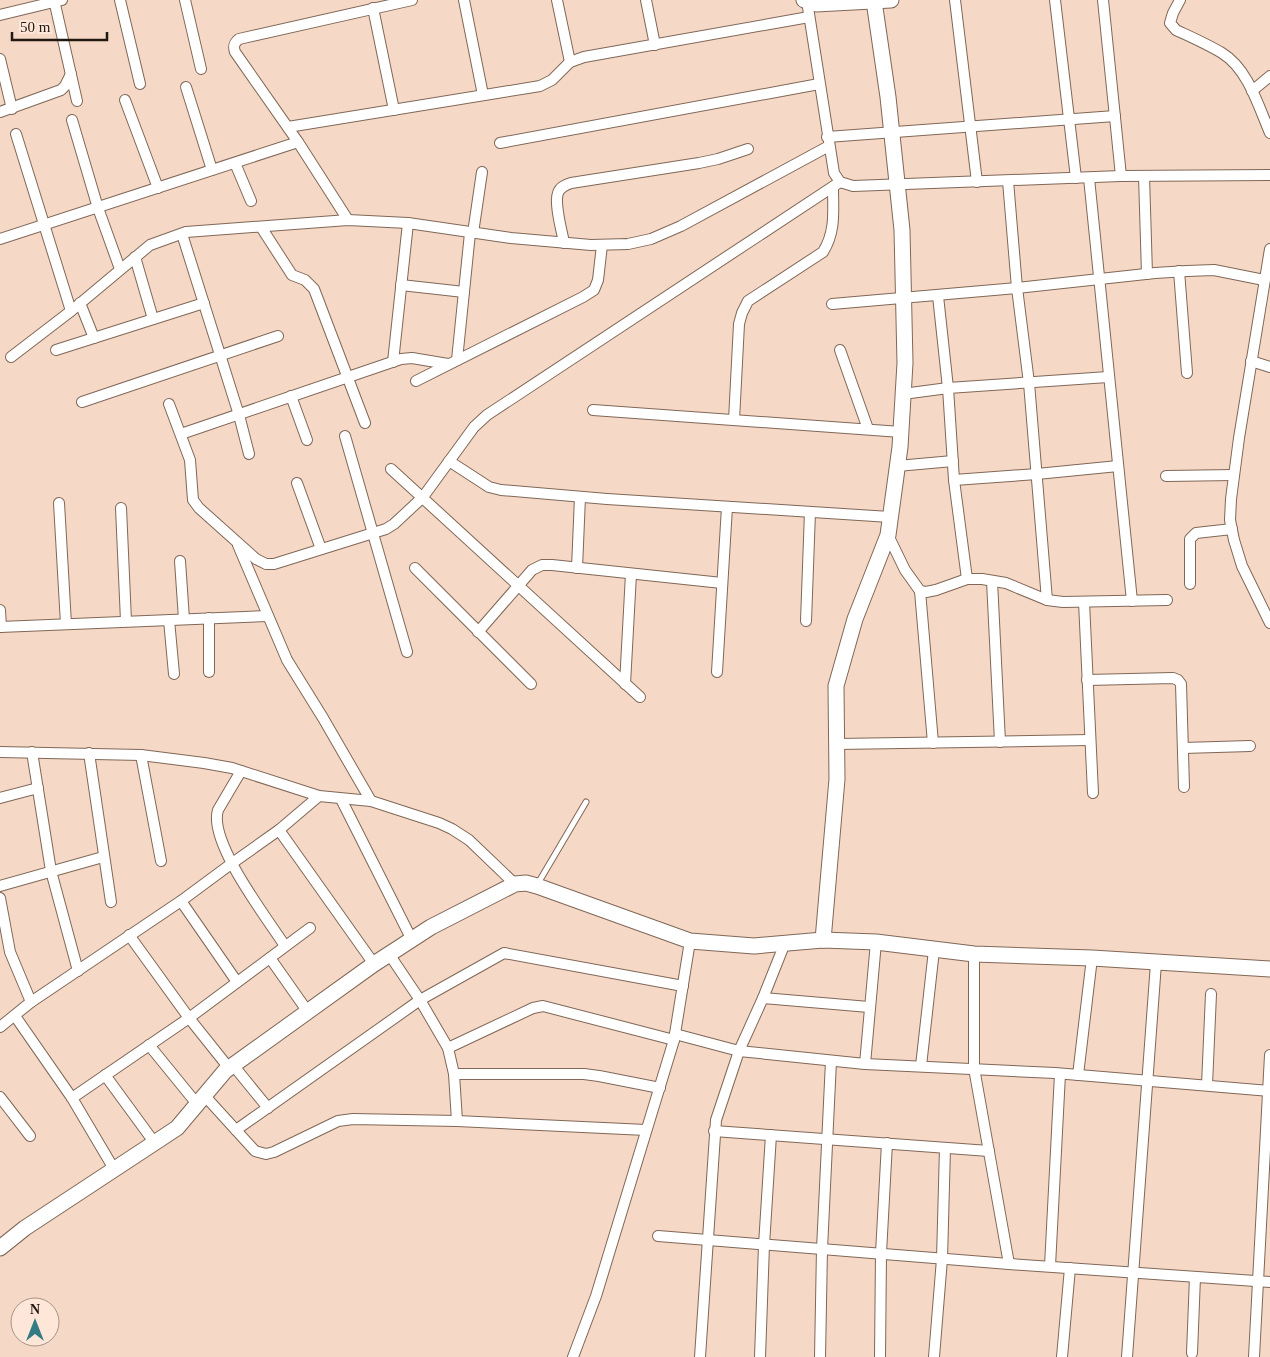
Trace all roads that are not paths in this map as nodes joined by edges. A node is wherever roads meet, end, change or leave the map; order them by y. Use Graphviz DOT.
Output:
graph roads {
  1 [pos="120,0"];
  2 [pos="185,0"];
  3 [pos="412,0"];
  4 [pos="464,0"];
  5 [pos="557,0"];
  6 [pos="646,0"];
  7 [pos="805,0"];
  8 [pos="882,0"];
  9 [pos="891,0"];
  10 [pos="955,0"];
  11 [pos="1055,0"];
  12 [pos="1103,0"];
  13 [pos="1180,0"];
  14 [pos="57,1"];
  15 [pos="373,8"];
  16 [pos="0,15"];
  17 [pos="809,17"];
  18 [pos="655,45"];
  19 [pos="0,59"];
  20 [pos="570,62"];
  21 [pos="201,68"];
  22 [pos="71,74"];
  23 [pos="1270,76"];
  24 [pos="140,84"];
  25 [pos="820,84"];
  26 [pos="186,87"];
  27 [pos="1252,91"];
  28 [pos="483,95"];
  29 [pos="125,100"];
  30 [pos="77,101"];
  31 [pos="12,109"];
  32 [pos="394,110"];
  33 [pos="0,112"];
  34 [pos="1115,116"];
  35 [pos="72,120"];
  36 [pos="1069,120"];
  37 [pos="971,126"];
  38 [pos="288,127"];
  39 [pos="892,132"];
  40 [pos="1270,133"];
  41 [pos="16,134"];
  42 [pos="298,142"];
  43 [pos="828,142"];
  44 [pos="500,143"];
  45 [pos="748,149"];
  46 [pos="235,163"];
  47 [pos="212,170"];
  48 [pos="482,172"];
  49 [pos="1270,175"];
  50 [pos="1121,176"];
  51 [pos="1144,176"];
  52 [pos="1076,178"];
  53 [pos="1089,178"];
  54 [pos="1008,181"];
  55 [pos="977,182"];
  56 [pos="897,184"];
  57 [pos="837,185"];
  58 [pos="158,188"];
  59 [pos="251,201"];
  60 [pos="98,208"];
  61 [pos="348,220"];
  62 [pos="408,223"];
  63 [pos="44,225"];
  64 [pos="261,227"];
  65 [pos="472,233"];
  66 [pos="182,234"];
  67 [pos="0,239"];
  68 [pos="564,243"];
  69 [pos="602,245"];
  70 [pos="1270,249"];
  71 [pos="135,257"];
  72 [pos="120,269"];
  73 [pos="1179,271"];
  74 [pos="1148,274"];
  75 [pos="1098,279"];
  76 [pos="1264,280"];
  77 [pos="401,285"];
  78 [pos="1017,288"];
  79 [pos="464,292"];
  80 [pos="938,296"];
  81 [pos="904,299"];
  82 [pos="80,303"];
  83 [pos="204,303"];
  84 [pos="832,304"];
  85 [pos="71,311"];
  86 [pos="153,319"];
  87 [pos="278,336"];
  88 [pos="94,338"];
  89 [pos="56,350"];
  90 [pos="840,350"];
  91 [pos="220,355"];
  92 [pos="11,357"];
  93 [pos="1251,361"];
  94 [pos="393,362"];
  95 [pos="453,362"];
  96 [pos="1270,367"];
  97 [pos="1187,373"];
  98 [pos="347,377"];
  99 [pos="1108,377"];
  100 [pos="416,381"];
  101 [pos="1029,383"];
  102 [pos="948,388"];
  103 [pos="903,394"];
  104 [pos="292,396"];
  105 [pos="82,402"];
  106 [pos="169,404"];
  107 [pos="593,410"];
  108 [pos="239,415"];
  109 [pos="734,420"];
  110 [pos="365,423"];
  111 [pos="868,429"];
  112 [pos="901,432"];
  113 [pos="181,434"];
  114 [pos="345,436"];
  115 [pos="307,440"];
  116 [pos="249,454"];
  117 [pos="449,461"];
  118 [pos="953,461"];
  119 [pos="897,466"];
  120 [pos="1118,466"];
  121 [pos="391,469"];
  122 [pos="1036,474"];
  123 [pos="1234,475"];
  124 [pos="1166,476"];
  125 [pos="954,480"];
  126 [pos="297,483"];
  127 [pos="423,497"];
  128 [pos="580,497"];
  129 [pos="59,503"];
  130 [pos="726,507"];
  131 [pos="121,508"];
  132 [pos="810,512"];
  133 [pos="890,518"];
  134 [pos="1232,529"];
  135 [pos="373,533"];
  136 [pos="888,534"];
  137 [pos="237,543"];
  138 [pos="321,549"];
  139 [pos="180,561"];
  140 [pos="415,568"];
  141 [pos="576,568"];
  142 [pos="631,574"];
  143 [pos="966,579"];
  144 [pos="992,581"];
  145 [pos="722,582"];
  146 [pos="1190,584"];
  147 [pos="518,585"];
  148 [pos="920,591"];
  149 [pos="1047,600"];
  150 [pos="1167,600"];
  151 [pos="1132,601"];
  152 [pos="1084,602"];
  153 [pos="0,610"];
  154 [pos="267,616"];
  155 [pos="209,618"];
  156 [pos="184,619"];
  157 [pos="169,620"];
  158 [pos="806,621"];
  159 [pos="126,622"];
  160 [pos="1270,623"];
  161 [pos="66,624"];
  162 [pos="0,626"];
  163 [pos="478,632"];
  164 [pos="407,652"];
  165 [pos="209,672"];
  166 [pos="717,672"];
  167 [pos="174,674"];
  168 [pos="1087,680"];
  169 [pos="531,684"];
  170 [pos="625,684"];
  171 [pos="640,697"];
  172 [pos="1090,740"];
  173 [pos="1000,742"];
  174 [pos="933,743"];
  175 [pos="837,744"];
  176 [pos="1250,746"];
  177 [pos="1183,748"];
  178 [pos="0,752"];
  179 [pos="32,752"];
  180 [pos="89,753"];
  181 [pos="141,754"];
  182 [pos="241,771"];
  183 [pos="1184,787"];
  184 [pos="38,788"];
  185 [pos="1093,793"];
  186 [pos="320,796"];
  187 [pos="0,798"];
  188 [pos="341,798"];
  189 [pos="371,801"];
  190 [pos="586,802"];
  191 [pos="279,830"];
  192 [pos="103,857"];
  193 [pos="161,861"];
  194 [pos="232,864"];
  195 [pos="52,871"];
  196 [pos="515,884"];
  197 [pos="0,886"];
  198 [pos="537,886"];
  199 [pos="0,898"];
  200 [pos="181,901"];
  201 [pos="111,902"];
  202 [pos="310,928"];
  203 [pos="128,935"];
  204 [pos="412,940"];
  205 [pos="823,940"];
  206 [pos="690,942"];
  207 [pos="876,942"];
  208 [pos="785,943"];
  209 [pos="285,946"];
  210 [pos="934,950"];
  211 [pos="389,954"];
  212 [pos="974,954"];
  213 [pos="270,958"];
  214 [pos="1092,958"];
  215 [pos="1156,963"];
  216 [pos="374,964"];
  217 [pos="1270,969"];
  218 [pos="78,971"];
  219 [pos="237,982"];
  220 [pos="683,986"];
  221 [pos="1211,994"];
  222 [pos="763,998"];
  223 [pos="420,1000"];
  224 [pos="32,1002"];
  225 [pos="869,1007"];
  226 [pos="308,1012"];
  227 [pos="15,1016"];
  228 [pos="188,1018"];
  229 [pos="0,1027"];
  230 [pos="674,1037"];
  231 [pos="149,1045"];
  232 [pos="448,1048"];
  233 [pos="739,1051"];
  234 [pos="1270,1056"];
  235 [pos="831,1061"];
  236 [pos="865,1064"];
  237 [pos="231,1066"];
  238 [pos="921,1066"];
  239 [pos="974,1068"];
  240 [pos="454,1074"];
  241 [pos="1060,1074"];
  242 [pos="105,1075"];
  243 [pos="1078,1075"];
  244 [pos="1148,1081"];
  245 [pos="1207,1085"];
  246 [pos="660,1088"];
  247 [pos="1269,1091"];
  248 [pos="0,1096"];
  249 [pos="72,1098"];
  250 [pos="201,1099"];
  251 [pos="268,1108"];
  252 [pos="457,1121"];
  253 [pos="236,1130"];
  254 [pos="646,1130"];
  255 [pos="714,1131"];
  256 [pos="771,1135"];
  257 [pos="30,1136"];
  258 [pos="828,1138"];
  259 [pos="154,1142"];
  260 [pos="887,1143"];
  261 [pos="945,1148"];
  262 [pos="989,1151"];
  263 [pos="114,1169"];
  264 [pos="658,1236"];
  265 [pos="707,1241"];
  266 [pos="764,1245"];
  267 [pos="0,1248"];
  268 [pos="822,1249"];
  269 [pos="881,1253"];
  270 [pos="942,1259"];
  271 [pos="1010,1264"];
  272 [pos="1050,1266"];
  273 [pos="1070,1268"];
  274 [pos="1134,1273"];
  275 [pos="1195,1277"];
  276 [pos="1258,1281"];
  277 [pos="1270,1282"];
  278 [pos="1192,1353"];
  279 [pos="573,1357"];
  280 [pos="700,1357"];
  281 [pos="760,1357"];
  282 [pos="820,1357"];
  283 [pos="880,1357"];
  284 [pos="934,1357"];
  285 [pos="1062,1357"];
  286 [pos="1127,1357"];
  287 [pos="1254,1357"];
  1 -- 24 [label="street"];
  2 -- 21 [label="street"];
  3 -- 15 [label="street"];
  4 -- 28 [label="street"];
  5 -- 20 [label="street"];
  6 -- 18 [label="street"];
  7 -- 8 [label="street"];
  7 -- 17 [label="street"];
  8 -- 9 [label="street"];
  8 -- 39 [label="street"];
  10 -- 37 [label="street"];
  11 -- 36 [label="street"];
  12 -- 34 [label="street"];
  13 -- 27 [label="street"];
  14 -- 16 [label="street"];
  14 -- 22 [label="street"];
  15 -- 32 [label="street"];
  15 -- 38 [label="street"];
  17 -- 18 [label="street"];
  17 -- 25 [label="street"];
  18 -- 20 [label="street"];
  19 -- 31 [label="street"];
  20 -- 28 [label="street"];
  22 -- 30 [label="street"];
  22 -- 31 [label="street"];
  23 -- 27 [label="street"];
  25 -- 43 [label="street"];
  25 -- 44 [label="street"];
  26 -- 47 [label="street"];
  27 -- 40 [label="street"];
  28 -- 32 [label="street"];
  29 -- 58 [label="street"];
  31 -- 33 [label="street"];
  32 -- 38 [label="street"];
  34 -- 36 [label="street"];
  34 -- 50 [label="street"];
  35 -- 60 [label="street"];
  36 -- 37 [label="street"];
  36 -- 52 [label="street"];
  37 -- 39 [label="street"];
  37 -- 55 [label="street"];
  38 -- 42 [label="street"];
  39 -- 43 [label="street"];
  39 -- 56 [label="street"];
  41 -- 63 [label="street"];
  42 -- 46 [label="street"];
  42 -- 61 [label="street"];
  43 -- 57 [label="street"];
  43 -- 69 [label="street"];
  45 -- 68 [label="street"];
  46 -- 47 [label="street"];
  46 -- 59 [label="street"];
  47 -- 58 [label="street"];
  48 -- 65 [label="street"];
  49 -- 51 [label="street"];
  50 -- 51 [label="street"];
  50 -- 53 [label="street"];
  51 -- 74 [label="street"];
  52 -- 53 [label="street"];
  52 -- 54 [label="street"];
  53 -- 75 [label="street"];
  54 -- 55 [label="street"];
  54 -- 78 [label="street"];
  55 -- 56 [label="street"];
  56 -- 57 [label="street"];
  56 -- 81 [label="street"];
  57 -- 109 [label="street"];
  57 -- 117 [label="street"];
  58 -- 60 [label="street"];
  60 -- 63 [label="street"];
  60 -- 72 [label="street"];
  61 -- 62 [label="street"];
  61 -- 64 [label="street"];
  62 -- 65 [label="street"];
  62 -- 77 [label="street"];
  63 -- 67 [label="street"];
  63 -- 85 [label="street"];
  64 -- 66 [label="street"];
  64 -- 98 [label="street"];
  65 -- 68 [label="street"];
  65 -- 79 [label="street"];
  66 -- 71 [label="street"];
  66 -- 83 [label="street"];
  68 -- 69 [label="street"];
  69 -- 95 [label="street"];
  70 -- 76 [label="street"];
  71 -- 72 [label="street"];
  71 -- 86 [label="street"];
  72 -- 82 [label="street"];
  73 -- 74 [label="street"];
  73 -- 76 [label="street"];
  73 -- 97 [label="street"];
  74 -- 75 [label="street"];
  75 -- 78 [label="street"];
  75 -- 99 [label="street"];
  76 -- 93 [label="street"];
  77 -- 79 [label="street"];
  77 -- 94 [label="street"];
  78 -- 80 [label="street"];
  78 -- 101 [label="street"];
  79 -- 95 [label="street"];
  80 -- 81 [label="street"];
  80 -- 102 [label="street"];
  81 -- 84 [label="street"];
  81 -- 103 [label="street"];
  82 -- 85 [label="street"];
  82 -- 88 [label="street"];
  83 -- 86 [label="street"];
  83 -- 91 [label="street"];
  85 -- 92 [label="street"];
  86 -- 88 [label="street"];
  87 -- 91 [label="street"];
  88 -- 89 [label="street"];
  90 -- 111 [label="street"];
  91 -- 105 [label="street"];
  91 -- 108 [label="street"];
  93 -- 96 [label="street"];
  93 -- 123 [label="street"];
  94 -- 95 [label="street"];
  94 -- 98 [label="street"];
  95 -- 100 [label="street"];
  98 -- 104 [label="street"];
  98 -- 110 [label="street"];
  99 -- 101 [label="street"];
  99 -- 120 [label="street"];
  101 -- 102 [label="street"];
  101 -- 122 [label="street"];
  102 -- 103 [label="street"];
  102 -- 118 [label="street"];
  103 -- 112 [label="street"];
  104 -- 108 [label="street"];
  104 -- 115 [label="street"];
  106 -- 113 [label="street"];
  107 -- 109 [label="street"];
  108 -- 113 [label="street"];
  108 -- 116 [label="street"];
  109 -- 111 [label="street"];
  111 -- 112 [label="street"];
  112 -- 119 [label="street"];
  113 -- 137 [label="street"];
  114 -- 135 [label="street"];
  117 -- 127 [label="street"];
  117 -- 128 [label="street"];
  118 -- 119 [label="street"];
  118 -- 125 [label="street"];
  119 -- 133 [label="street"];
  120 -- 122 [label="street"];
  120 -- 151 [label="street"];
  121 -- 127 [label="street"];
  122 -- 125 [label="street"];
  122 -- 149 [label="street"];
  123 -- 124 [label="street"];
  123 -- 134 [label="street"];
  125 -- 143 [label="street"];
  126 -- 138 [label="street"];
  127 -- 135 [label="street"];
  127 -- 147 [label="street"];
  128 -- 130 [label="street"];
  128 -- 141 [label="street"];
  129 -- 161 [label="street"];
  130 -- 132 [label="street"];
  130 -- 145 [label="street"];
  131 -- 159 [label="street"];
  132 -- 133 [label="street"];
  132 -- 158 [label="street"];
  133 -- 136 [label="street"];
  134 -- 146 [label="street"];
  134 -- 160 [label="street"];
  135 -- 138 [label="street"];
  135 -- 164 [label="street"];
  136 -- 148 [label="street"];
  136 -- 175 [label="street"];
  137 -- 138 [label="street"];
  137 -- 154 [label="street"];
  139 -- 156 [label="street"];
  140 -- 163 [label="street"];
  141 -- 142 [label="street"];
  141 -- 147 [label="street"];
  142 -- 145 [label="street"];
  142 -- 170 [label="street"];
  143 -- 144 [label="street"];
  143 -- 148 [label="street"];
  144 -- 149 [label="street"];
  144 -- 173 [label="street"];
  145 -- 166 [label="street"];
  147 -- 163 [label="street"];
  147 -- 170 [label="street"];
  148 -- 174 [label="street"];
  149 -- 152 [label="street"];
  150 -- 151 [label="street"];
  151 -- 152 [label="street"];
  152 -- 168 [label="street"];
  153 -- 162 [label="street"];
  154 -- 155 [label="street"];
  154 -- 189 [label="street"];
  155 -- 156 [label="street"];
  155 -- 165 [label="street"];
  156 -- 157 [label="street"];
  157 -- 159 [label="street"];
  157 -- 167 [label="street"];
  159 -- 161 [label="street"];
  161 -- 162 [label="street"];
  163 -- 169 [label="street"];
  168 -- 172 [label="street"];
  168 -- 177 [label="street"];
  170 -- 171 [label="street"];
  172 -- 173 [label="street"];
  172 -- 185 [label="street"];
  173 -- 174 [label="street"];
  174 -- 175 [label="street"];
  175 -- 205 [label="street"];
  176 -- 177 [label="street"];
  177 -- 183 [label="street"];
  178 -- 179 [label="street"];
  179 -- 180 [label="street"];
  179 -- 184 [label="street"];
  180 -- 181 [label="street"];
  180 -- 192 [label="street"];
  181 -- 182 [label="street"];
  181 -- 193 [label="street"];
  182 -- 186 [label="street"];
  182 -- 194 [label="street"];
  184 -- 187 [label="street"];
  184 -- 195 [label="street"];
  186 -- 188 [label="street"];
  186 -- 191 [label="street"];
  188 -- 189 [label="street"];
  188 -- 204 [label="street"];
  189 -- 196 [label="street"];
  190 -- 198 [label="lane"];
  191 -- 194 [label="street"];
  191 -- 216 [label="street"];
  192 -- 195 [label="street"];
  192 -- 201 [label="street"];
  194 -- 200 [label="street"];
  194 -- 209 [label="street"];
  195 -- 197 [label="street"];
  195 -- 218 [label="street"];
  196 -- 198 [label="street"];
  196 -- 204 [label="street"];
  198 -- 206 [label="street"];
  199 -- 224 [label="street"];
  200 -- 203 [label="street"];
  200 -- 219 [label="street"];
  202 -- 209 [label="street"];
  203 -- 218 [label="street"];
  203 -- 228 [label="street"];
  204 -- 211 [label="street"];
  205 -- 207 [label="street"];
  205 -- 208 [label="street"];
  206 -- 208 [label="street"];
  206 -- 220 [label="street"];
  207 -- 210 [label="street"];
  207 -- 225 [label="street"];
  208 -- 222 [label="street"];
  209 -- 213 [label="street"];
  210 -- 212 [label="street"];
  210 -- 238 [label="street"];
  211 -- 216 [label="street"];
  211 -- 223 [label="street"];
  212 -- 214 [label="street"];
  212 -- 239 [label="street"];
  213 -- 219 [label="street"];
  213 -- 226 [label="street"];
  214 -- 215 [label="street"];
  214 -- 243 [label="street"];
  215 -- 217 [label="street"];
  215 -- 244 [label="street"];
  216 -- 226 [label="street"];
  218 -- 224 [label="street"];
  219 -- 228 [label="street"];
  220 -- 223 [label="street"];
  220 -- 230 [label="street"];
  221 -- 245 [label="street"];
  222 -- 225 [label="street"];
  222 -- 233 [label="street"];
  223 -- 232 [label="street"];
  223 -- 251 [label="street"];
  224 -- 227 [label="street"];
  225 -- 236 [label="street"];
  226 -- 237 [label="street"];
  227 -- 229 [label="street"];
  227 -- 249 [label="street"];
  228 -- 231 [label="street"];
  228 -- 237 [label="street"];
  230 -- 232 [label="street"];
  230 -- 233 [label="street"];
  230 -- 246 [label="street"];
  231 -- 242 [label="street"];
  231 -- 250 [label="street"];
  232 -- 240 [label="street"];
  233 -- 235 [label="street"];
  233 -- 255 [label="street"];
  234 -- 247 [label="street"];
  235 -- 236 [label="street"];
  235 -- 258 [label="street"];
  236 -- 238 [label="street"];
  237 -- 250 [label="street"];
  237 -- 251 [label="street"];
  238 -- 239 [label="street"];
  239 -- 241 [label="street"];
  239 -- 262 [label="street"];
  240 -- 246 [label="street"];
  240 -- 252 [label="street"];
  241 -- 243 [label="street"];
  241 -- 272 [label="street"];
  242 -- 249 [label="street"];
  242 -- 259 [label="street"];
  243 -- 244 [label="street"];
  244 -- 245 [label="street"];
  244 -- 274 [label="street"];
  245 -- 247 [label="street"];
  246 -- 254 [label="street"];
  247 -- 276 [label="street"];
  248 -- 257 [label="street"];
  249 -- 263 [label="street"];
  250 -- 253 [label="street"];
  250 -- 259 [label="street"];
  251 -- 253 [label="street"];
  252 -- 253 [label="street"];
  252 -- 254 [label="street"];
  254 -- 279 [label="street"];
  255 -- 256 [label="street"];
  255 -- 265 [label="street"];
  256 -- 258 [label="street"];
  256 -- 266 [label="street"];
  258 -- 260 [label="street"];
  258 -- 268 [label="street"];
  259 -- 263 [label="street"];
  260 -- 261 [label="street"];
  260 -- 269 [label="street"];
  261 -- 262 [label="street"];
  261 -- 270 [label="street"];
  262 -- 271 [label="street"];
  263 -- 267 [label="street"];
  264 -- 265 [label="street"];
  265 -- 266 [label="street"];
  265 -- 280 [label="street"];
  266 -- 268 [label="street"];
  266 -- 281 [label="street"];
  268 -- 269 [label="street"];
  268 -- 282 [label="street"];
  269 -- 270 [label="street"];
  269 -- 283 [label="street"];
  270 -- 271 [label="street"];
  270 -- 284 [label="street"];
  271 -- 272 [label="street"];
  272 -- 273 [label="street"];
  273 -- 274 [label="street"];
  273 -- 285 [label="street"];
  274 -- 275 [label="street"];
  274 -- 286 [label="street"];
  275 -- 276 [label="street"];
  275 -- 278 [label="street"];
  276 -- 277 [label="street"];
  276 -- 287 [label="street"];
}
